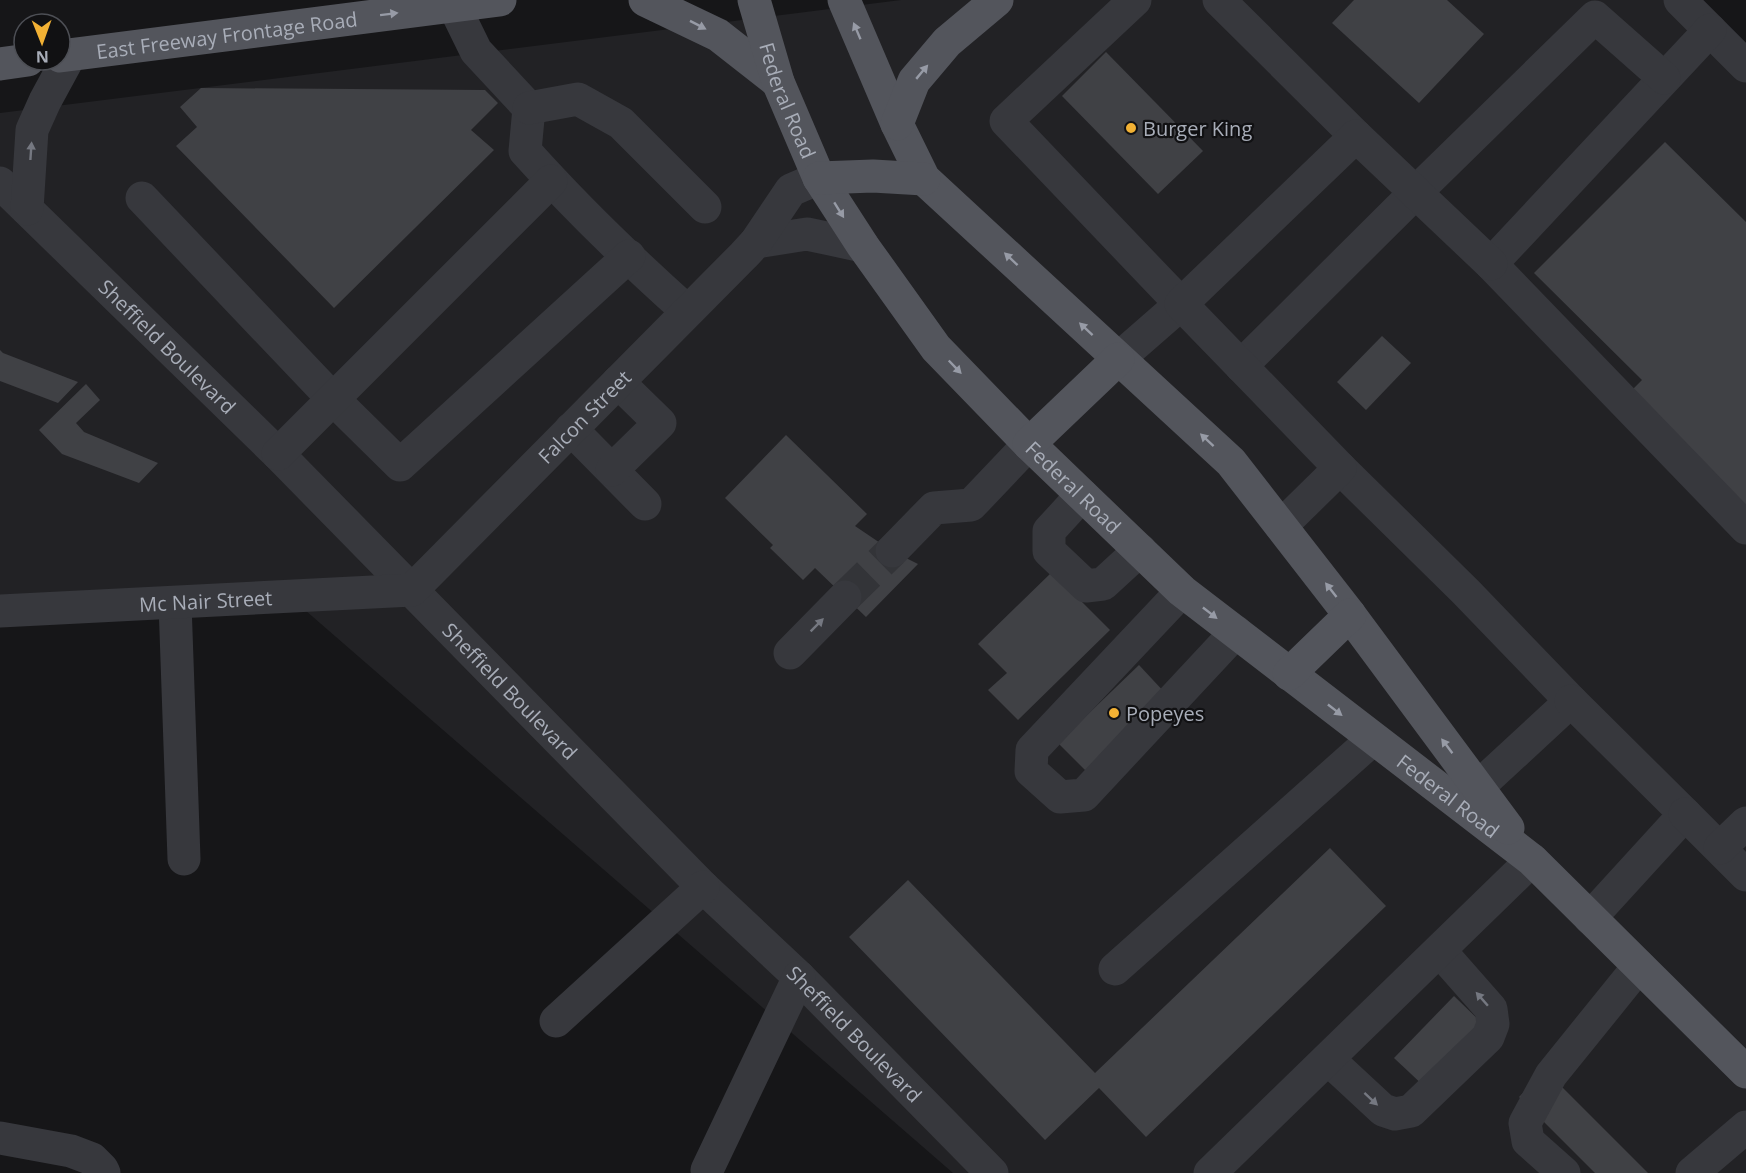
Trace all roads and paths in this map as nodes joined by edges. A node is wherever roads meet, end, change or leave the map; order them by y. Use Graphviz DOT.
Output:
graph roads {
  1 [pos="500,0"];
  2 [pos="645,0"];
  3 [pos="754,0"];
  4 [pos="844,0"];
  5 [pos="997,0"];
  6 [pos="1135,0"];
  7 [pos="1220,0"];
  8 [pos="1680,0"];
  9 [pos="454,6"];
  10 [pos="1710,30"];
  11 [pos="72,54"];
  12 [pos="1746,66"];
  13 [pos="58,72"];
  14 [pos="1664,78"];
  15 [pos="778,82"];
  16 [pos="530,108"];
  17 [pos="897,124"];
  18 [pos="1356,136"];
  19 [pos="819,178"];
  20 [pos="924,179"];
  21 [pos="551,181"];
  22 [pos="0,183"];
  23 [pos="1415,192"];
  24 [pos="142,198"];
  25 [pos="705,207"];
  26 [pos="27,209"];
  27 [pos="756,242"];
  28 [pos="862,246"];
  29 [pos="629,256"];
  30 [pos="1491,264"];
  31 [pos="1181,304"];
  32 [pos="687,311"];
  33 [pos="1118,359"];
  34 [pos="1241,366"];
  35 [pos="618,382"];
  36 [pos="333,399"];
  37 [pos="571,429"];
  38 [pos="1029,444"];
  39 [pos="278,454"];
  40 [pos="1340,468"];
  41 [pos="612,470"];
  42 [pos="1082,495"];
  43 [pos="645,504"];
  44 [pos="1281,526"];
  45 [pos="1746,528"];
  46 [pos="1140,550"];
  47 [pos="892,551"];
  48 [pos="412,590"];
  49 [pos="1182,591"];
  50 [pos="845,597"];
  51 [pos="175,603"];
  52 [pos="0,611"];
  53 [pos="1350,615"];
  54 [pos="1236,632"];
  55 [pos="790,653"];
  56 [pos="1289,674"];
  57 [pos="1571,701"];
  58 [pos="1374,739"];
  59 [pos="1478,787"];
  60 [pos="1685,814"];
  61 [pos="1746,823"];
  62 [pos="1720,848"];
  63 [pos="184,859"];
  64 [pos="1532,861"];
  65 [pos="1746,875"];
  66 [pos="704,887"];
  67 [pos="1590,918"];
  68 [pos="1440,951"];
  69 [pos="1639,966"];
  70 [pos="1115,969"];
  71 [pos="799,977"];
  72 [pos="556,1021"];
  73 [pos="1328,1059"];
  74 [pos="1746,1072"];
  75 [pos="1746,1127"];
  76 [pos="0,1138"];
  77 [pos="707,1170"];
  78 [pos="104,1173"];
  79 [pos="992,1173"];
  80 [pos="1210,1173"];
  81 [pos="1564,1173"];
  82 [pos="1692,1173"];
  1 -- 9 [label="main road, East Freeway Frontage Road"];
  2 -- 15 [label="main road, one-way"];
  3 -- 15 [label="main road, Federal Road"];
  17 -- 4 [label="main road, Federal Road, one-way"];
  17 -- 5 [label="main road, one-way"];
  6 -- 31 [label="street"];
  7 -- 18 [label="street"];
  8 -- 10 [label="street"];
  11 -- 9 [label="main road, East Freeway Frontage Road, one-way"];
  9 -- 16 [label="street"];
  10 -- 12 [label="street"];
  10 -- 14 [label="street"];
  26 -- 13 [label="street, one-way"];
  14 -- 23 [label="street"];
  14 -- 30 [label="street"];
  15 -- 19 [label="main road, Federal Road"];
  16 -- 21 [label="street"];
  16 -- 25 [label="street"];
  17 -- 20 [label="main road, Federal Road"];
  18 -- 23 [label="street"];
  18 -- 31 [label="street"];
  19 -- 20 [label="main road"];
  19 -- 27 [label="street, Falcon Street"];
  19 -- 28 [label="main road, Federal Road, one-way"];
  33 -- 20 [label="main road, Federal Road, one-way"];
  21 -- 29 [label="street"];
  21 -- 36 [label="street"];
  22 -- 26 [label="street, Sheffield Boulevard"];
  23 -- 30 [label="street"];
  23 -- 34 [label="street"];
  24 -- 36 [label="street"];
  26 -- 39 [label="street, Sheffield Boulevard"];
  27 -- 28 [label="street"];
  27 -- 32 [label="street, Falcon Street"];
  28 -- 38 [label="main road, Federal Road, one-way"];
  29 -- 32 [label="street"];
  29 -- 36 [label="street"];
  30 -- 45 [label="street"];
  31 -- 33 [label="street"];
  31 -- 34 [label="street"];
  32 -- 35 [label="street, Falcon Street"];
  33 -- 38 [label="main road"];
  44 -- 33 [label="main road, Federal Road, one-way"];
  34 -- 40 [label="street"];
  35 -- 37 [label="street, Falcon Street"];
  35 -- 41 [label="street"];
  36 -- 39 [label="street"];
  37 -- 41 [label="street"];
  37 -- 48 [label="street, Falcon Street"];
  38 -- 42 [label="main road, Federal Road"];
  38 -- 47 [label="street"];
  39 -- 48 [label="street, Sheffield Boulevard"];
  40 -- 44 [label="street"];
  40 -- 57 [label="street"];
  41 -- 43 [label="street"];
  42 -- 46 [label="main road, Federal Road"];
  42 -- 46 [label="street"];
  53 -- 44 [label="main road, Federal Road, one-way"];
  46 -- 49 [label="main road, Federal Road"];
  48 -- 51 [label="street, Mc Nair Street"];
  48 -- 66 [label="street, Sheffield Boulevard"];
  49 -- 54 [label="main road, Federal Road, one-way"];
  49 -- 54 [label="street"];
  55 -- 50 [label="street, one-way"];
  51 -- 52 [label="street, Mc Nair Street"];
  51 -- 63 [label="street"];
  53 -- 56 [label="main road"];
  59 -- 53 [label="main road, Federal Road, one-way"];
  54 -- 56 [label="main road, Federal Road"];
  56 -- 58 [label="main road, Federal Road, one-way"];
  57 -- 59 [label="street"];
  57 -- 60 [label="street"];
  58 -- 64 [label="main road, Federal Road"];
  58 -- 70 [label="street"];
  59 -- 64 [label="main road, Federal Road"];
  60 -- 62 [label="street"];
  60 -- 67 [label="street"];
  61 -- 62 [label="street"];
  62 -- 65 [label="street"];
  64 -- 67 [label="main road, Federal Road"];
  64 -- 68 [label="street"];
  66 -- 71 [label="street, Sheffield Boulevard"];
  66 -- 72 [label="street"];
  67 -- 69 [label="main road, Federal Road"];
  68 -- 73 [label="street"];
  73 -- 68 [label="street, one-way"];
  69 -- 74 [label="main road, Federal Road"];
  69 -- 81 [label="street"];
  71 -- 77 [label="street"];
  71 -- 79 [label="street, Sheffield Boulevard"];
  73 -- 80 [label="street"];
  75 -- 82 [label="street"];
  76 -- 78 [label="street"];
}
